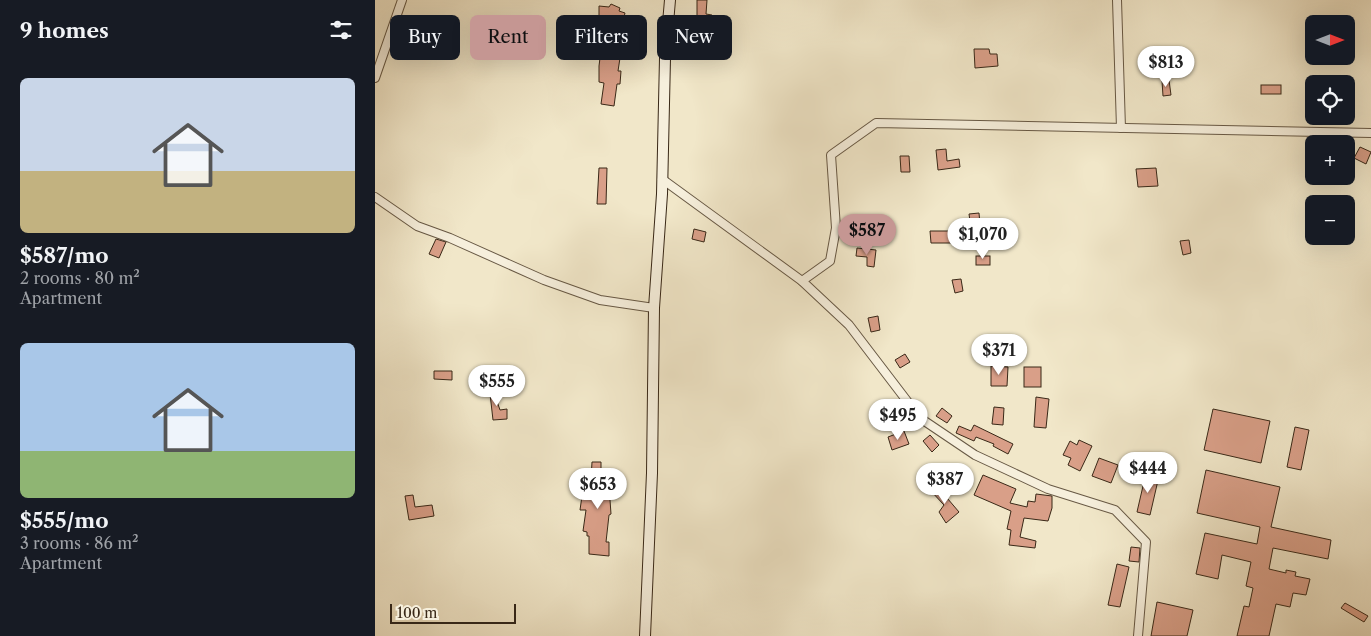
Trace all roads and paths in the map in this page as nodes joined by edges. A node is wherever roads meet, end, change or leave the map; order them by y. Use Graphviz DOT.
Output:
graph roads {
  1 [pos="402,0"];
  2 [pos="670,0"];
  3 [pos="1117,0"];
  4 [pos="375,78"];
  5 [pos="1121,128"];
  6 [pos="1371,132"];
  7 [pos="662,178"];
  8 [pos="375,197"];
  9 [pos="801,281"];
  10 [pos="654,308"];
  11 [pos="645,636"];
  12 [pos="1138,636"];
  1 -- 4 [label="street"];
  2 -- 7 [label="main road"];
  3 -- 5 [label="street"];
  5 -- 6 [label="street"];
  5 -- 9 [label="street"];
  7 -- 9 [label="street"];
  7 -- 10 [label="main road"];
  8 -- 10 [label="street"];
  9 -- 12 [label="street"];
  10 -- 11 [label="main road"];
}
